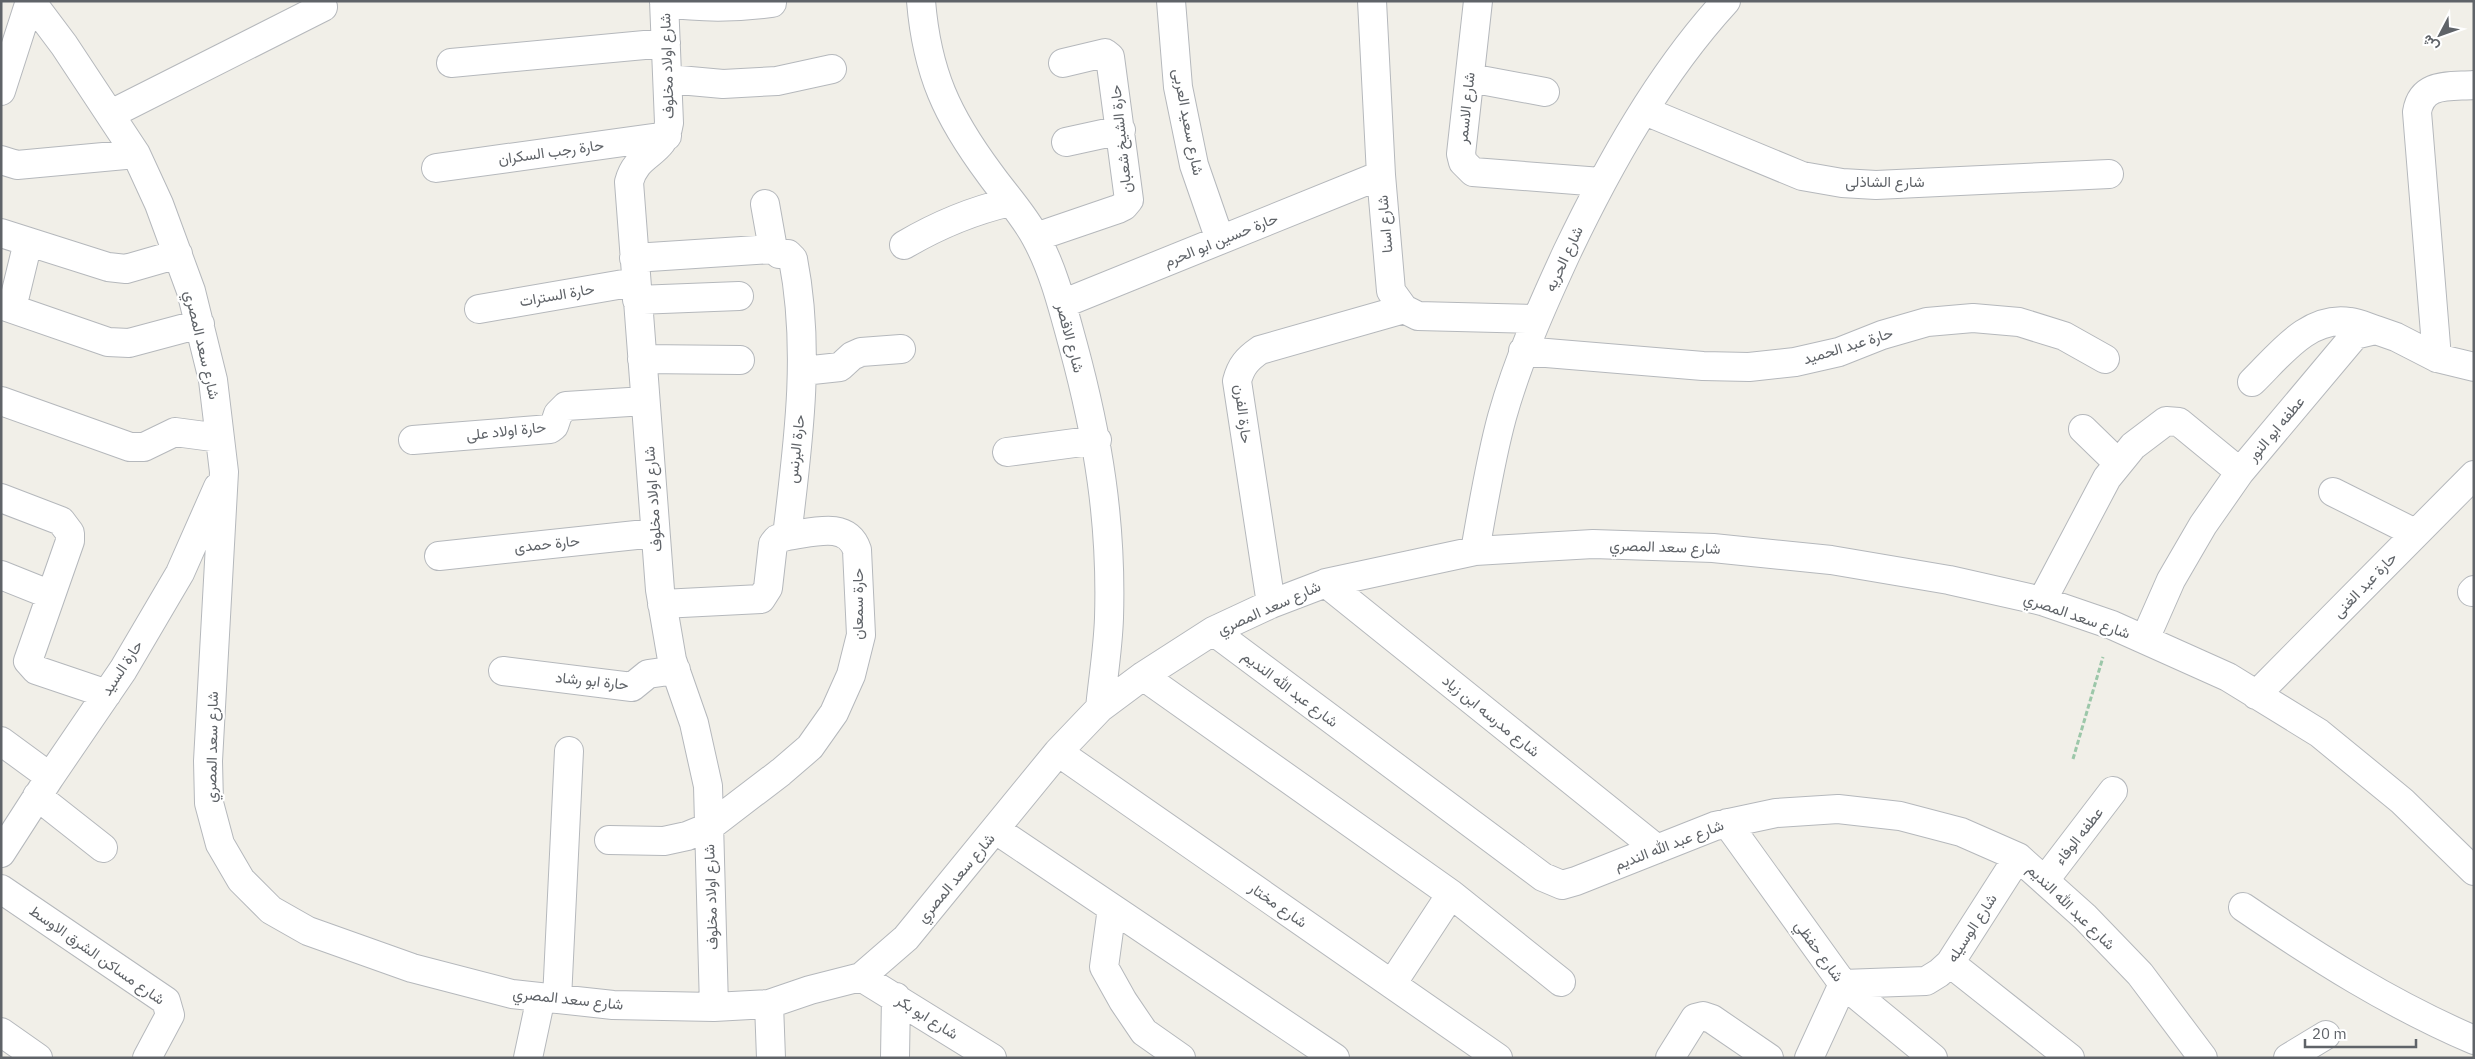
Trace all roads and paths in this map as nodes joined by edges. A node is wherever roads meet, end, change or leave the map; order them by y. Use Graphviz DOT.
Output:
graph roads {
  1 [pos="31,1"];
  2 [pos="921,1"];
  3 [pos="1171,1"];
  4 [pos="1372,1"];
  5 [pos="1478,1"];
  6 [pos="1726,1"];
  7 [pos="664,2"];
  8 [pos="772,3"];
  9 [pos="323,7"];
  10 [pos="666,43"];
  11 [pos="1063,62"];
  12 [pos="451,63"];
  13 [pos="832,68"];
  14 [pos="1470,78"];
  15 [pos="668,79"];
  16 [pos="2474,85"];
  17 [pos="1,90"];
  18 [pos="1546,92"];
  19 [pos="1645,111"];
  20 [pos="111,114"];
  21 [pos="1121,130"];
  22 [pos="667,136"];
  23 [pos="1066,142"];
  24 [pos="136,154"];
  25 [pos="1,160"];
  26 [pos="436,168"];
  27 [pos="2109,174"];
  28 [pos="1381,175"];
  29 [pos="1601,182"];
  30 [pos="1010,202"];
  31 [pos="766,204"];
  32 [pos="1,233"];
  33 [pos="1036,237"];
  34 [pos="1220,240"];
  35 [pos="28,242"];
  36 [pos="904,245"];
  37 [pos="773,249"];
  38 [pos="178,254"];
  39 [pos="635,280"];
  40 [pos="739,296"];
  41 [pos="1062,304"];
  42 [pos="7,307"];
  43 [pos="479,309"];
  44 [pos="1404,309"];
  45 [pos="1535,319"];
  46 [pos="200,324"];
  47 [pos="2376,330"];
  48 [pos="901,350"];
  49 [pos="1523,351"];
  50 [pos="2104,358"];
  51 [pos="2437,358"];
  52 [pos="642,359"];
  53 [pos="740,360"];
  54 [pos="2474,367"];
  55 [pos="803,371"];
  56 [pos="2252,382"];
  57 [pos="1,401"];
  58 [pos="645,401"];
  59 [pos="2083,429"];
  60 [pos="220,438"];
  61 [pos="414,440"];
  62 [pos="1097,440"];
  63 [pos="1007,452"];
  64 [pos="2118,463"];
  65 [pos="224,472"];
  66 [pos="2240,472"];
  67 [pos="2474,475"];
  68 [pos="2333,492"];
  69 [pos="1,498"];
  70 [pos="655,533"];
  71 [pos="2415,534"];
  72 [pos="788,536"];
  73 [pos="1476,550"];
  74 [pos="440,556"];
  75 [pos="1,575"];
  76 [pos="1326,583"];
  77 [pos="51,595"];
  78 [pos="2042,601"];
  79 [pos="662,604"];
  80 [pos="1271,604"];
  81 [pos="2112,625"];
  82 [pos="1213,631"];
  83 [pos="2145,639"];
  84 [pos="676,670"];
  85 [pos="503,671"];
  86 [pos="1143,676"];
  87 [pos="106,694"];
  88 [pos="2256,695"];
  89 [pos="1100,708"];
  90 [pos="1,741"];
  91 [pos="569,751"];
  92 [pos="1058,752"];
  93 [pos="2074,759"];
  94 [pos="43,786"];
  95 [pos="2113,792"];
  96 [pos="1727,823"];
  97 [pos="709,827"];
  98 [pos="996,830"];
  99 [pos="609,840"];
  100 [pos="3,845"];
  101 [pos="103,848"];
  102 [pos="1657,849"];
  103 [pos="2018,857"];
  104 [pos="2474,871"];
  105 [pos="2045,880"];
  106 [pos="1,889"];
  107 [pos="1451,894"];
  108 [pos="2243,906"];
  109 [pos="1112,908"];
  110 [pos="1950,963"];
  111 [pos="861,977"];
  112 [pos="1561,982"];
  113 [pos="1392,984"];
  114 [pos="1843,984"];
  115 [pos="549,998"];
  116 [pos="896,998"];
  117 [pos="769,1004"];
  118 [pos="714,1007"];
  119 [pos="1,1032"];
  120 [pos="2326,1035"];
  121 [pos="2474,1040"];
  122 [pos="38,1058"];
  123 [pos="147,1058"];
  124 [pos="528,1058"];
  125 [pos="771,1058"];
  126 [pos="895,1058"];
  127 [pos="992,1058"];
  128 [pos="1182,1058"];
  129 [pos="1335,1058"];
  130 [pos="1498,1058"];
  131 [pos="1670,1058"];
  132 [pos="1768,1058"];
  133 [pos="1809,1058"];
  134 [pos="1933,1058"];
  135 [pos="2070,1058"];
  136 [pos="2203,1058"];
  137 [pos="2288,1058"];
  1 -- 17 [label="street"];
  1 -- 20 [label="street, شارع سعد المصري"];
  2 -- 30 [label="street, شارع الاقصر"];
  3 -- 34 [label="street, شارع سعيد العربى"];
  4 -- 28 [label="street, شارع اسنا"];
  5 -- 14 [label="street, شارع الاسمر"];
  6 -- 19 [label="street, شارع الحريه"];
  7 -- 8 [label="street"];
  7 -- 10 [label="street, شارع اولاد مخلوف"];
  9 -- 20 [label="street"];
  10 -- 12 [label="street"];
  10 -- 15 [label="street, شارع اولاد مخلوف"];
  11 -- 21 [label="street, حارة الشيخ شعبان"];
  13 -- 15 [label="street"];
  14 -- 18 [label="street"];
  14 -- 29 [label="street, شارع الاسمر"];
  15 -- 22 [label="street, شارع اولاد مخلوف"];
  16 -- 51 [label="street"];
  19 -- 27 [label="street, شارع الشاذلى"];
  19 -- 29 [label="street, شارع الحريه"];
  20 -- 24 [label="street, شارع سعد المصري"];
  21 -- 23 [label="street"];
  21 -- 33 [label="street, حارة الشيخ شعبان"];
  22 -- 26 [label="street, حارة رجب السكران"];
  22 -- 39 [label="street, شارع اولاد مخلوف"];
  24 -- 25 [label="street"];
  24 -- 38 [label="street, شارع سعد المصري"];
  28 -- 34 [label="street, حارة حسين ابو الحرم"];
  28 -- 44 [label="street, شارع اسنا"];
  29 -- 45 [label="street, شارع الحريه"];
  30 -- 33 [label="street, شارع الاقصر"];
  30 -- 36 [label="street"];
  31 -- 37 [label="street"];
  32 -- 35 [label="street"];
  33 -- 41 [label="street, شارع الاقصر"];
  34 -- 41 [label="street, حارة حسين ابو الحرم"];
  35 -- 38 [label="street"];
  35 -- 42 [label="street"];
  37 -- 39 [label="street"];
  37 -- 55 [label="street, حارة البرنس"];
  38 -- 46 [label="street, شارع سعد المصري"];
  39 -- 40 [label="street"];
  39 -- 43 [label="street, حارة السترات"];
  39 -- 52 [label="street, شارع اولاد مخلوف"];
  41 -- 62 [label="street, شارع الاقصر"];
  42 -- 46 [label="street"];
  44 -- 45 [label="street"];
  44 -- 80 [label="street, حارة الفرن"];
  45 -- 49 [label="street, شارع الحريه"];
  46 -- 60 [label="street, شارع سعد المصري"];
  47 -- 51 [label="street"];
  47 -- 56 [label="street"];
  47 -- 66 [label="street, عطفه ابو النور"];
  48 -- 55 [label="street"];
  49 -- 50 [label="street, حارة عبد الحميد"];
  49 -- 73 [label="street, شارع الحريه"];
  51 -- 54 [label="street"];
  52 -- 53 [label="street"];
  52 -- 58 [label="street, شارع اولاد مخلوف"];
  55 -- 72 [label="street, حارة البرنس"];
  57 -- 60 [label="street"];
  58 -- 61 [label="street, حارة اولاد على"];
  58 -- 70 [label="street, شارع اولاد مخلوف"];
  59 -- 64 [label="street"];
  60 -- 65 [label="street, شارع سعد المصري"];
  62 -- 63 [label="street"];
  62 -- 89 [label="street, شارع الاقصر"];
  64 -- 66 [label="street"];
  64 -- 78 [label="street"];
  65 -- 87 [label="street, حارة السيد"];
  65 -- 115 [label="street, شارع سعد المصري"];
  66 -- 83 [label="street, عطفه ابو النور"];
  67 -- 71 [label="street, حارة عبد الغنى"];
  68 -- 71 [label="street"];
  69 -- 77 [label="street"];
  70 -- 74 [label="street, حارة حمدى"];
  70 -- 79 [label="street, شارع اولاد مخلوف"];
  71 -- 88 [label="street, حارة عبد الغنى"];
  72 -- 79 [label="street"];
  72 -- 97 [label="street, حارة سمعان"];
  73 -- 76 [label="street, شارع سعد المصري"];
  73 -- 78 [label="street, شارع سعد المصري"];
  75 -- 77 [label="street"];
  76 -- 80 [label="street, شارع سعد المصري"];
  76 -- 102 [label="street, شارع مدرسه ابن زياد"];
  77 -- 87 [label="street"];
  78 -- 81 [label="street, شارع سعد المصري"];
  79 -- 84 [label="street, شارع اولاد مخلوف"];
  80 -- 82 [label="street, شارع سعد المصري"];
  81 -- 83 [label="street, شارع سعد المصري"];
  81 -- 93 [label="path"];
  82 -- 86 [label="street, شارع سعد المصري"];
  82 -- 102 [label="street, شارع عبد الله النديم"];
  83 -- 88 [label="street, شارع سعد المصري"];
  84 -- 85 [label="street, حارة ابو رشاد"];
  84 -- 97 [label="street, شارع اولاد مخلوف"];
  86 -- 89 [label="street, شارع سعد المصري"];
  86 -- 107 [label="street"];
  87 -- 94 [label="street, حارة السيد"];
  88 -- 104 [label="street, شارع سعد المصري"];
  89 -- 92 [label="street, شارع سعد المصري"];
  90 -- 94 [label="street"];
  91 -- 115 [label="street"];
  92 -- 98 [label="street, شارع سعد المصري"];
  92 -- 113 [label="street, شارع مختار"];
  94 -- 100 [label="street, حارة السيد"];
  94 -- 101 [label="street"];
  95 -- 105 [label="street, عطفه الوفاء"];
  96 -- 102 [label="street, شارع عبد الله النديم"];
  96 -- 103 [label="street, شارع عبد الله النديم"];
  96 -- 114 [label="street, شارع حفظي"];
  97 -- 99 [label="street"];
  97 -- 118 [label="street, شارع اولاد مخلوف"];
  98 -- 109 [label="street"];
  98 -- 111 [label="street, شارع سعد المصري"];
  103 -- 105 [label="street, شارع عبد الله النديم"];
  103 -- 110 [label="street, شارع الوسيله"];
  105 -- 136 [label="street, شارع عبد الله النديم"];
  106 -- 123 [label="street, شارع مساكن الشرق الاوسط"];
  107 -- 112 [label="street"];
  107 -- 113 [label="street"];
  108 -- 121 [label="street"];
  109 -- 128 [label="street"];
  109 -- 129 [label="street"];
  110 -- 114 [label="street, شارع الوسيله"];
  110 -- 135 [label="street"];
  111 -- 116 [label="street, شارع ابو بكر"];
  111 -- 117 [label="street, شارع سعد المصري"];
  113 -- 130 [label="street, شارع مختار"];
  114 -- 133 [label="street"];
  114 -- 134 [label="street, شارع حفظي"];
  115 -- 118 [label="street, شارع سعد المصري"];
  115 -- 124 [label="street"];
  116 -- 126 [label="street"];
  116 -- 127 [label="street, شارع ابو بكر"];
  117 -- 118 [label="street, شارع سعد المصري"];
  117 -- 125 [label="street"];
  119 -- 122 [label="street"];
  120 -- 137 [label="street"];
  131 -- 132 [label="street"];
}
